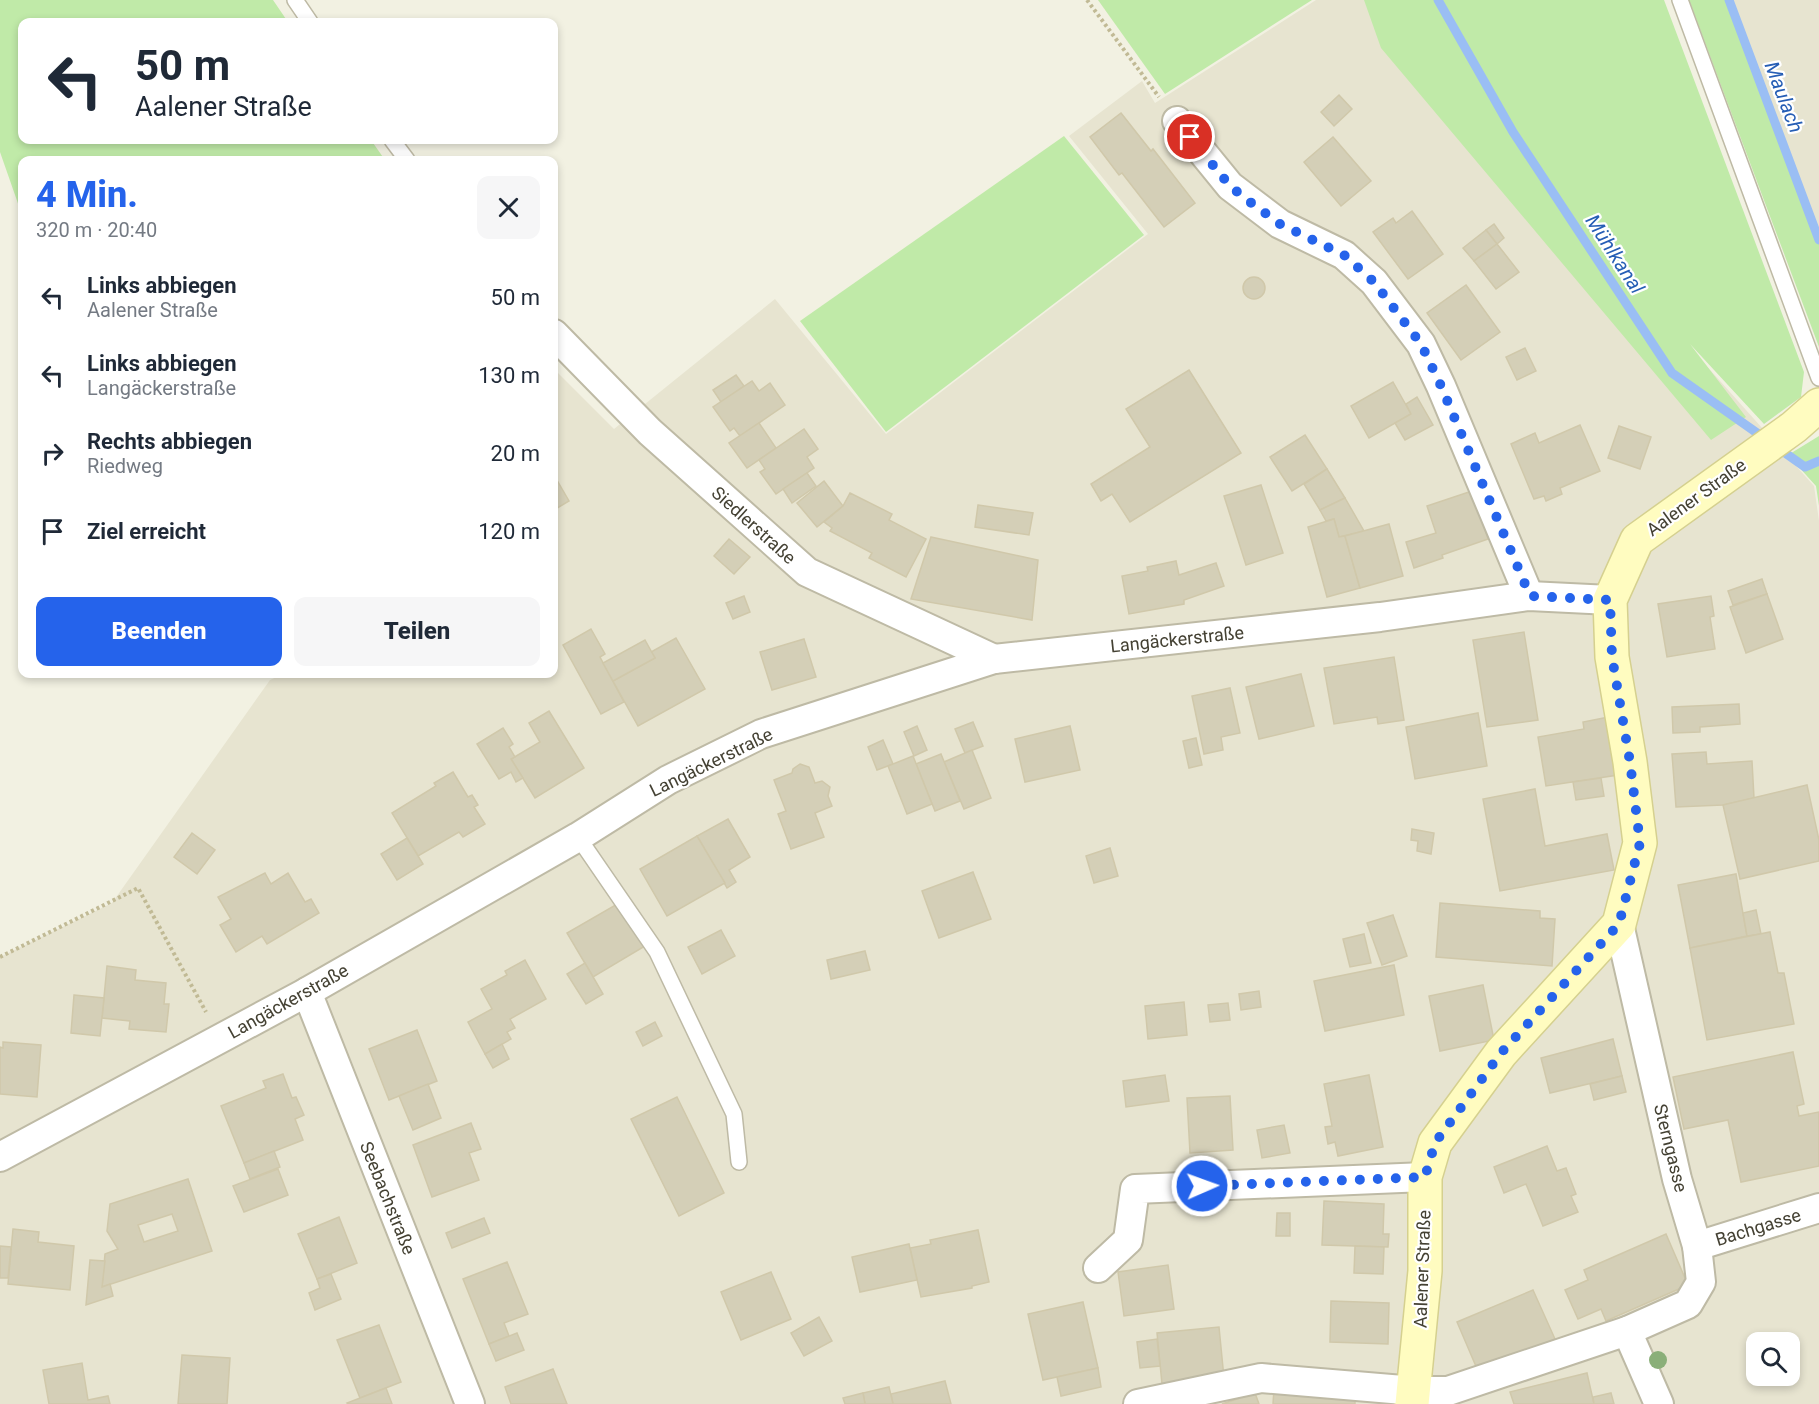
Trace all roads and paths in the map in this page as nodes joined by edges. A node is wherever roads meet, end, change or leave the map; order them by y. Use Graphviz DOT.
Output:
graph roads {
  1 [pos="295,0"];
  2 [pos="1087,0"];
  3 [pos="1680,0"];
  4 [pos="307,18"];
  5 [pos="1177,121"];
  6 [pos="558,338"];
  7 [pos="1819,378"];
  8 [pos="1819,405"];
  9 [pos="1530,596"];
  10 [pos="1610,600"];
  11 [pos="994,659"];
  12 [pos="578,837"];
  13 [pos="1619,924"];
  14 [pos="0,957"];
  15 [pos="307,992"];
  16 [pos="220,1039"];
  17 [pos="0,1157"];
  18 [pos="739,1162"];
  19 [pos="1425,1177"];
  20 [pos="1819,1208"];
  21 [pos="1696,1246"];
  22 [pos="1098,1268"];
  23 [pos="1626,1331"];
  24 [pos="1414,1398"];
  25 [pos="470,1404"];
  26 [pos="1138,1404"];
  27 [pos="1659,1404"];
  1 -- 4 [label="lane"];
  2 -- 5 [label="path"];
  3 -- 7 [label="lane"];
  5 -- 9 [label="street"];
  6 -- 11 [label="street, Siedlerstraße"];
  8 -- 10 [label="street, Aalener Straße"];
  9 -- 10 [label="street, Langäckerstraße"];
  9 -- 11 [label="street, Langäckerstraße"];
  10 -- 13 [label="street, Aalener Straße"];
  11 -- 12 [label="street, Langäckerstraße"];
  12 -- 15 [label="street, Langäckerstraße"];
  12 -- 18 [label="lane"];
  13 -- 19 [label="street, Aalener Straße"];
  13 -- 21 [label="street, Sterngasse"];
  14 -- 16 [label="path"];
  15 -- 16 [label="street, Langäckerstraße"];
  15 -- 25 [label="street, Seebachstraße"];
  16 -- 17 [label="street, Langäckerstraße"];
  19 -- 22 [label="street"];
  19 -- 24 [label="street, Aalener Straße"];
  20 -- 21 [label="street, Bachgasse"];
  21 -- 23 [label="street, Sterngasse"];
  23 -- 24 [label="street, Sterngasse"];
  23 -- 27 [label="street"];
  24 -- 26 [label="street, Sterngasse"];
}
